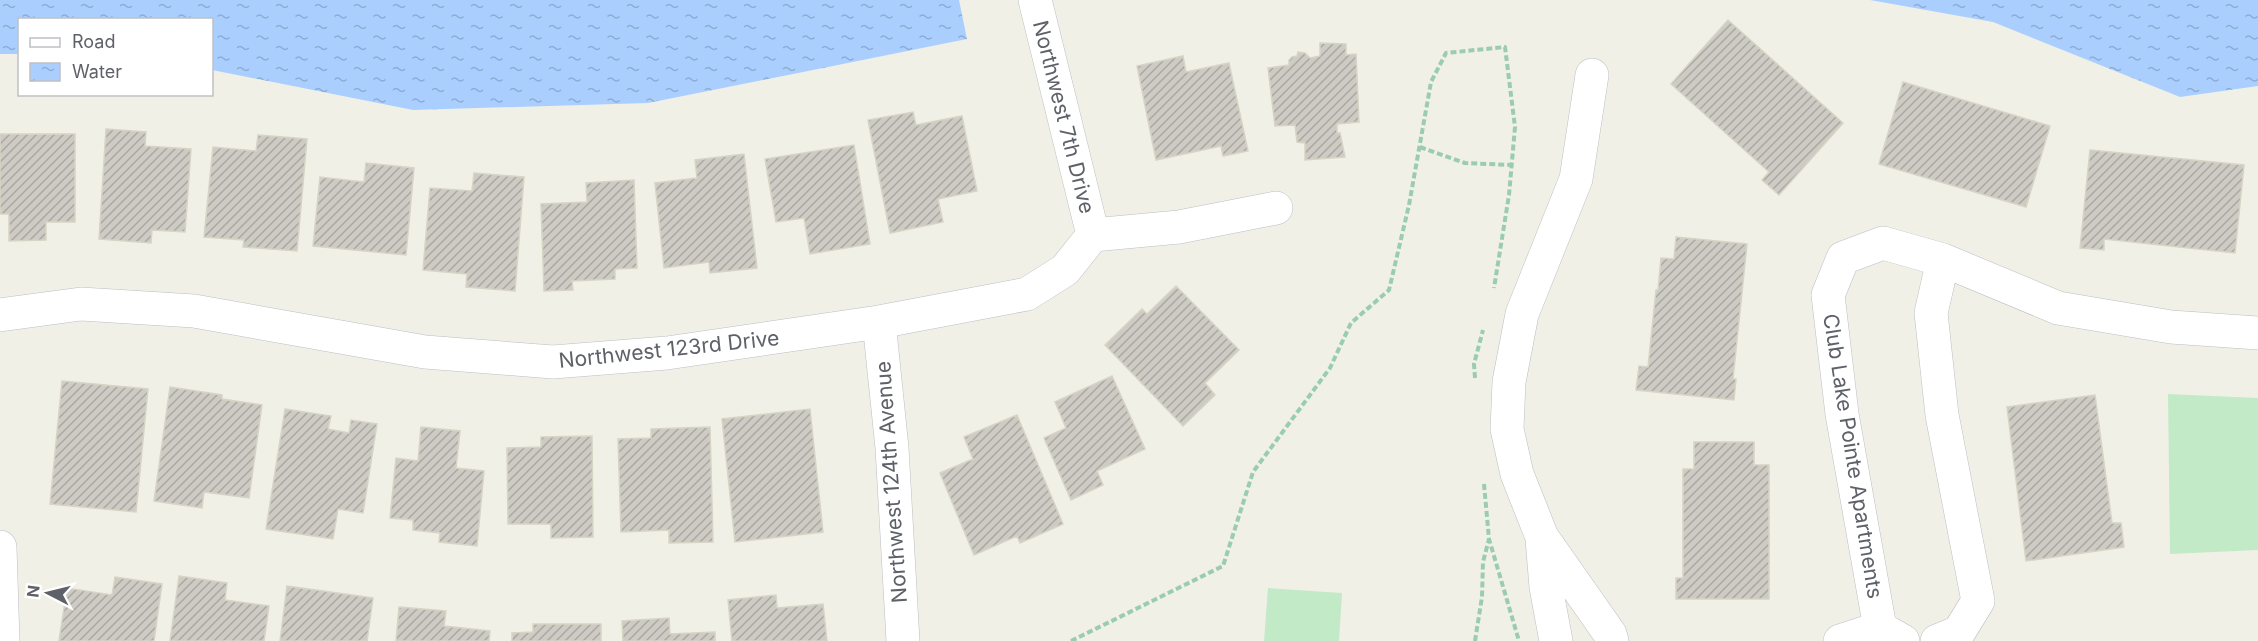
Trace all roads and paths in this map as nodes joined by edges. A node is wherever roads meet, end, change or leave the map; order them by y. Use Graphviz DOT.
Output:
graph roads {
  1 [pos="1035,0"];
  2 [pos="1592,75"];
  3 [pos="1420,147"];
  4 [pos="1512,165"];
  5 [pos="1276,208"];
  6 [pos="1093,235"];
  7 [pos="1943,260"];
  8 [pos="1493,292"];
  9 [pos="0,315"];
  10 [pos="879,322"];
  11 [pos="1485,323"];
  12 [pos="2258,333"];
  13 [pos="1475,386"];
  14 [pos="1482,474"];
  15 [pos="1542,537"];
  16 [pos="1489,539"];
  17 [pos="0,547"];
  18 [pos="1892,634"];
  19 [pos="3,641"];
  20 [pos="903,641"];
  21 [pos="1071,641"];
  22 [pos="1475,641"];
  23 [pos="1519,641"];
  24 [pos="1556,641"];
  25 [pos="1612,641"];
  26 [pos="1840,641"];
  27 [pos="1937,641"];
  1 -- 6 [label="street, Northwest 7th Drive"];
  2 -- 15 [label="street"];
  3 -- 4 [label="path"];
  3 -- 4 [label="path"];
  3 -- 21 [label="path"];
  4 -- 8 [label="path"];
  5 -- 6 [label="street"];
  6 -- 10 [label="street, Northwest 123rd Drive"];
  7 -- 12 [label="street, Club Lake Pointe Apartments"];
  7 -- 18 [label="street, Club Lake Pointe Apartments"];
  7 -- 27 [label="street"];
  9 -- 10 [label="street, Northwest 123rd Drive"];
  10 -- 20 [label="street, Northwest 124th Avenue"];
  11 -- 13 [label="path"];
  14 -- 16 [label="path"];
  15 -- 24 [label="street"];
  15 -- 25 [label="street"];
  16 -- 22 [label="path"];
  16 -- 23 [label="path"];
  17 -- 19 [label="street"];
  18 -- 26 [label="street"];
}
